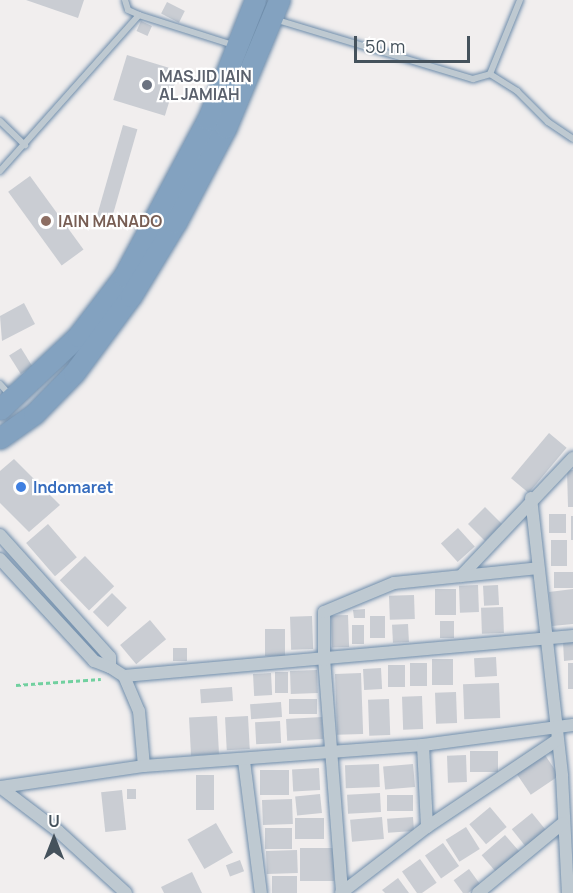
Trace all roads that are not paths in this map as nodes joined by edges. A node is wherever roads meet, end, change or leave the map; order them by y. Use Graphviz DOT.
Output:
graph roads {
  1 [pos="125,0"];
  2 [pos="255,0"];
  3 [pos="520,0"];
  4 [pos="275,9"];
  5 [pos="139,15"];
  6 [pos="238,46"];
  7 [pos="490,74"];
  8 [pos="0,121"];
  9 [pos="573,139"];
  10 [pos="25,145"];
  11 [pos="0,171"];
  12 [pos="4,397"];
  13 [pos="0,438"];
  14 [pos="573,458"];
  15 [pos="531,498"];
  16 [pos="0,535"];
  17 [pos="0,559"];
  18 [pos="538,568"];
  19 [pos="461,576"];
  20 [pos="573,636"];
  21 [pos="549,638"];
  22 [pos="324,660"];
  23 [pos="110,667"];
  24 [pos="124,676"];
  25 [pos="573,725"];
  26 [pos="557,726"];
  27 [pos="557,740"];
  28 [pos="423,745"];
  29 [pos="333,753"];
  30 [pos="244,761"];
  31 [pos="144,766"];
  32 [pos="0,787"];
  33 [pos="563,823"];
  34 [pos="427,827"];
  35 [pos="126,893"];
  36 [pos="261,893"];
  37 [pos="342,893"];
  38 [pos="478,893"];
  39 [pos="568,893"];
  1 -- 5 [label="lane"];
  2 -- 6 [label="highway"];
  3 -- 7 [label="lane"];
  4 -- 7 [label="lane"];
  4 -- 13 [label="highway"];
  5 -- 6 [label="lane"];
  5 -- 10 [label="lane"];
  6 -- 12 [label="highway"];
  7 -- 9 [label="lane"];
  8 -- 10 [label="lane"];
  10 -- 11 [label="lane"];
  14 -- 15 [label="street"];
  15 -- 18 [label="street"];
  15 -- 19 [label="street"];
  16 -- 23 [label="street"];
  17 -- 23 [label="street"];
  18 -- 19 [label="street"];
  18 -- 21 [label="street"];
  19 -- 22 [label="street"];
  20 -- 21 [label="street"];
  21 -- 22 [label="street"];
  21 -- 26 [label="street"];
  22 -- 24 [label="street"];
  22 -- 29 [label="street"];
  23 -- 24 [label="street"];
  24 -- 31 [label="street"];
  25 -- 26 [label="street"];
  26 -- 27 [label="street"];
  26 -- 28 [label="street"];
  27 -- 33 [label="street"];
  27 -- 34 [label="street"];
  28 -- 29 [label="street"];
  28 -- 34 [label="street"];
  29 -- 30 [label="street"];
  29 -- 37 [label="street"];
  30 -- 31 [label="street"];
  30 -- 36 [label="street"];
  31 -- 32 [label="street"];
  32 -- 35 [label="street"];
  33 -- 38 [label="street"];
  33 -- 39 [label="street"];
  34 -- 37 [label="street"];
}
